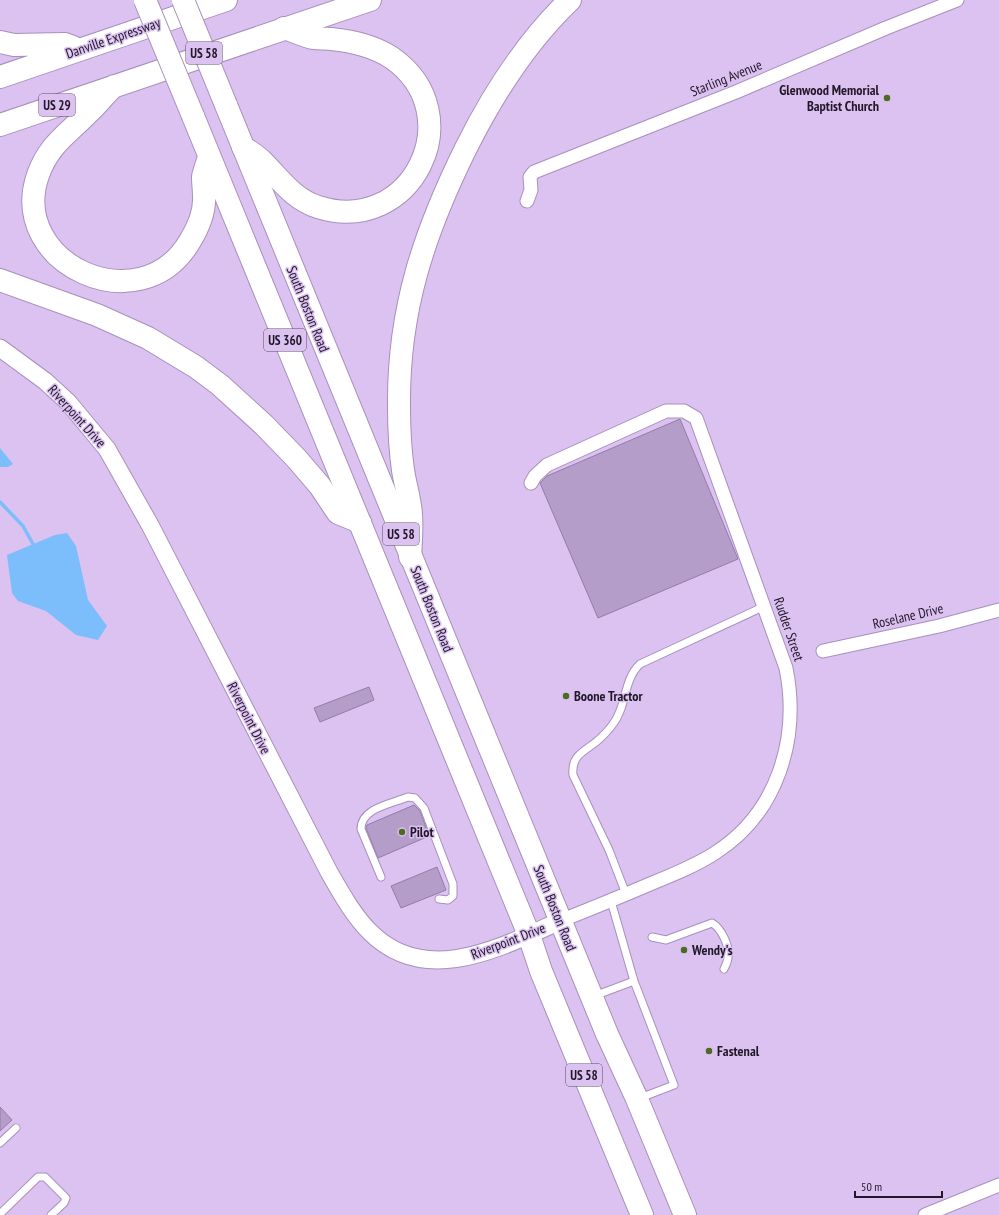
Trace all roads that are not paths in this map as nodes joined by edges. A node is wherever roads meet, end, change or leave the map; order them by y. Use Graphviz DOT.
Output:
graph roads {
  1 [pos="145,0"];
  2 [pos="183,0"];
  3 [pos="226,0"];
  4 [pos="370,0"];
  5 [pos="570,0"];
  6 [pos="957,0"];
  7 [pos="284,28"];
  8 [pos="0,42"];
  9 [pos="80,49"];
  10 [pos="0,76"];
  11 [pos="114,86"];
  12 [pos="0,125"];
  13 [pos="243,146"];
  14 [pos="209,157"];
  15 [pos="527,200"];
  16 [pos="0,280"];
  17 [pos="0,348"];
  18 [pos="531,483"];
  19 [pos="360,522"];
  20 [pos="410,557"];
  21 [pos="765,606"];
  22 [pos="999,610"];
  23 [pos="823,651"];
  24 [pos="381,877"];
  25 [pos="626,894"];
  26 [pos="439,899"];
  27 [pos="611,901"];
  28 [pos="560,921"];
  29 [pos="529,935"];
  30 [pos="652,937"];
  31 [pos="724,969"];
  32 [pos="634,980"];
  33 [pos="591,997"];
  34 [pos="638,1099"];
  35 [pos="16,1128"];
  36 [pos="0,1143"];
  37 [pos="999,1185"];
  38 [pos="0,1214"];
  39 [pos="51,1215"];
  40 [pos="642,1215"];
  41 [pos="685,1215"];
  42 [pos="925,1215"];
  1 -- 14 [label="highway, US 360, bridge"];
  2 -- 13 [label="highway, South Boston Road / US 58, bridge"];
  3 -- 9 [label="highway, Danville Expressway"];
  4 -- 7 [label="highway, US 29"];
  5 -- 20 [label="highway"];
  6 -- 15 [label="street, Starling Avenue"];
  7 -- 11 [label="highway, US 29"];
  7 -- 13 [label="highway"];
  8 -- 9 [label="highway"];
  9 -- 10 [label="highway, Danville Expressway"];
  11 -- 12 [label="highway, US 29"];
  11 -- 14 [label="highway"];
  13 -- 20 [label="highway, South Boston Road / US 58"];
  14 -- 19 [label="highway, US 360"];
  16 -- 19 [label="highway"];
  17 -- 29 [label="street, Riverpoint Drive"];
  18 -- 21 [label="street, Rudder Street"];
  19 -- 29 [label="highway, US 58"];
  20 -- 28 [label="highway, South Boston Road / US 58"];
  21 -- 25 [label="street, Rudder Street"];
  21 -- 25 [label="lane"];
  22 -- 23 [label="street, Roselane Drive"];
  24 -- 26 [label="lane"];
  25 -- 27 [label="street, Rudder Street"];
  27 -- 28 [label="street, Rudder Street"];
  27 -- 32 [label="lane"];
  28 -- 29 [label="street, Riverpoint Drive"];
  28 -- 33 [label="highway, South Boston Road / US 58"];
  29 -- 40 [label="highway, US 58"];
  30 -- 31 [label="lane"];
  32 -- 33 [label="lane"];
  32 -- 34 [label="lane"];
  33 -- 34 [label="highway, South Boston Road / US 58"];
  34 -- 41 [label="highway, South Boston Road / US 58"];
  35 -- 36 [label="lane"];
  37 -- 42 [label="street"];
  38 -- 39 [label="lane"];
}
